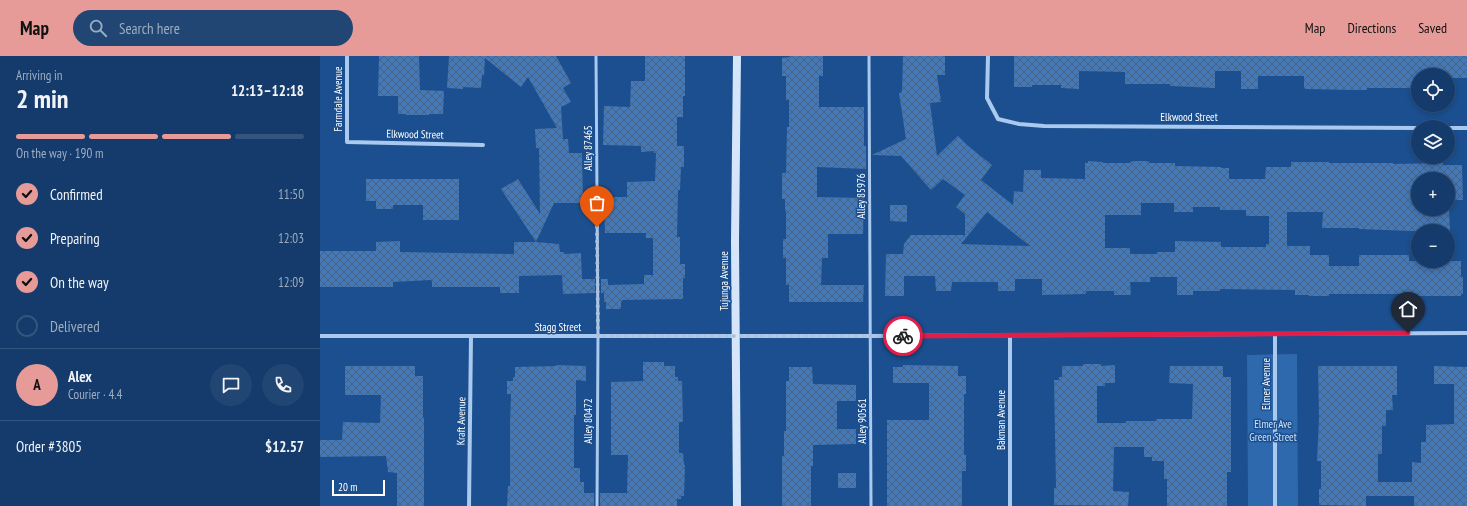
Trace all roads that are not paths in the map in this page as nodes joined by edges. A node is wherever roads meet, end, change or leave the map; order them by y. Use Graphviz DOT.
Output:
graph roads {
  1 [pos="347,56"];
  2 [pos="596,56"];
  3 [pos="737,56"];
  4 [pos="870,56"];
  5 [pos="988,56"];
  6 [pos="1411,128"];
  7 [pos="1455,128"];
  8 [pos="1467,128"];
  9 [pos="347,142"];
  10 [pos="483,144"];
  11 [pos="1467,332"];
  12 [pos="1275,334"];
  13 [pos="735,335"];
  14 [pos="1010,335"];
  15 [pos="320,336"];
  16 [pos="471,336"];
  17 [pos="598,336"];
  18 [pos="870,336"];
  19 [pos="469,506"];
  20 [pos="597,506"];
  21 [pos="737,506"];
  22 [pos="871,506"];
  23 [pos="1010,506"];
  24 [pos="1275,506"];
  1 -- 9 [label="street, Farmdale Avenue"];
  2 -- 17 [label="lane, Alley 87465"];
  3 -- 13 [label="street, Tujunga Avenue"];
  4 -- 18 [label="lane, Alley 85976"];
  5 -- 6 [label="street, Elkwood Street"];
  7 -- 8 [label="street"];
  9 -- 10 [label="street, Elkwood Street"];
  11 -- 12 [label="street, Stagg Street"];
  12 -- 14 [label="street, Stagg Street"];
  12 -- 24 [label="street, Elmer Avenue"];
  13 -- 17 [label="street, Stagg Street"];
  13 -- 18 [label="street, Stagg Street"];
  13 -- 21 [label="street, Tujunga Avenue"];
  14 -- 18 [label="street, Stagg Street"];
  14 -- 23 [label="street, Bakman Avenue"];
  15 -- 16 [label="street, Stagg Street"];
  16 -- 17 [label="street, Stagg Street"];
  16 -- 19 [label="street, Kraft Avenue"];
  17 -- 20 [label="lane, Alley 80472"];
  18 -- 22 [label="lane, Alley 90561"];
}
